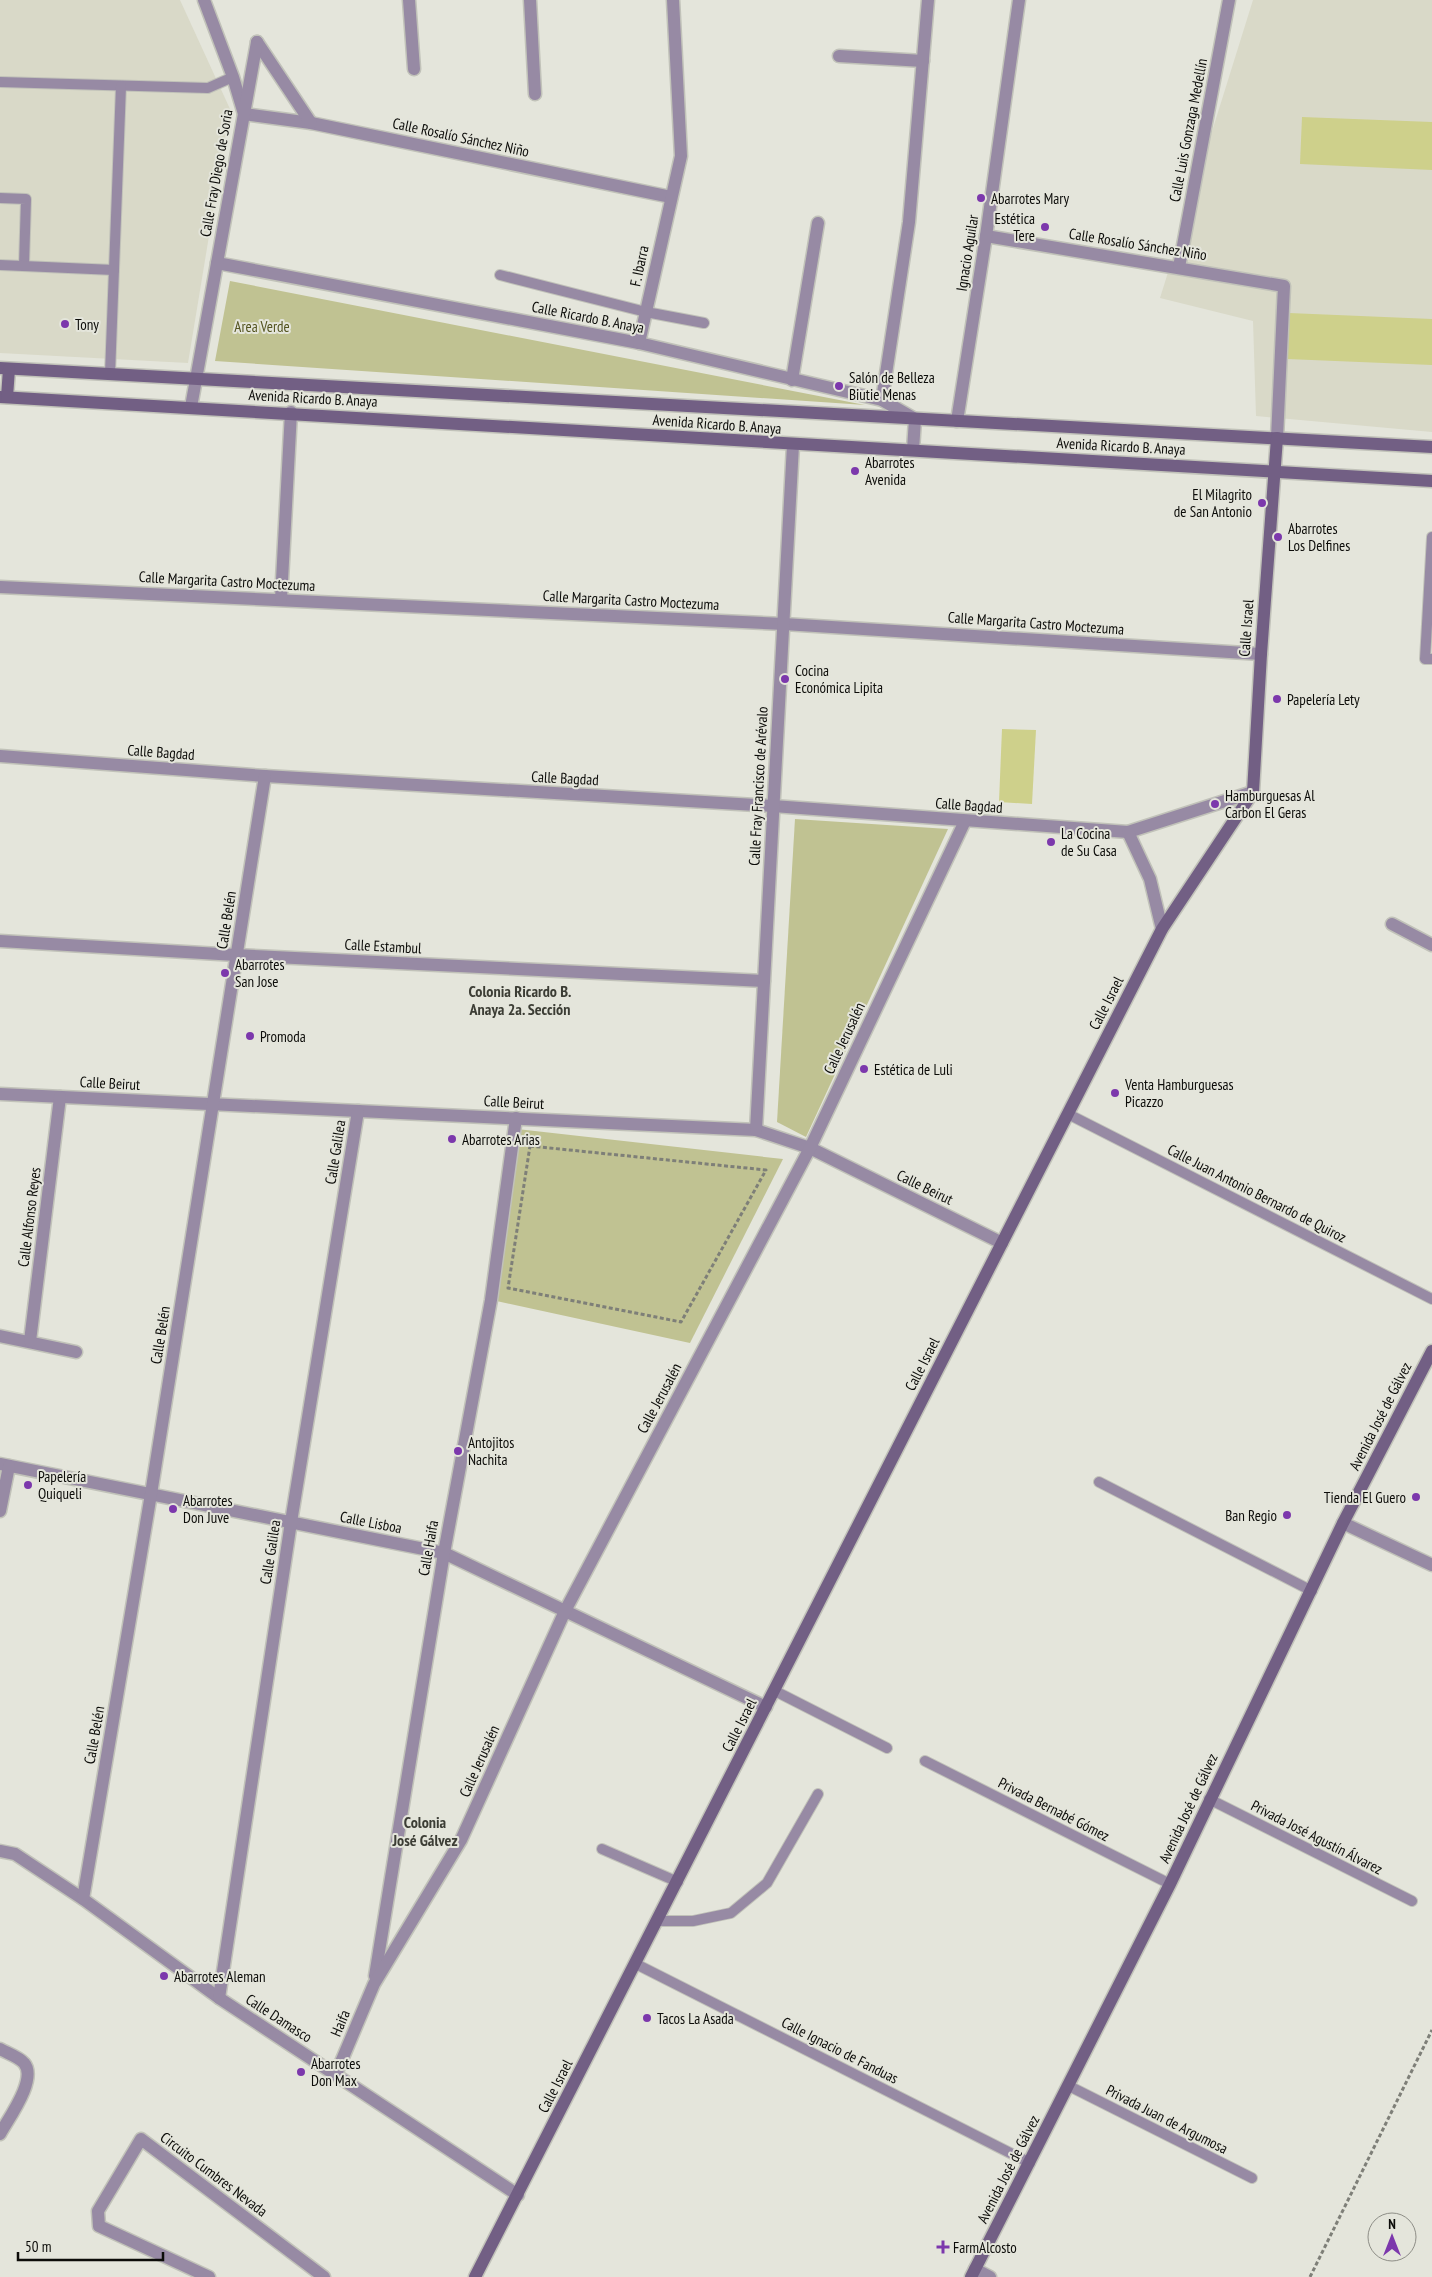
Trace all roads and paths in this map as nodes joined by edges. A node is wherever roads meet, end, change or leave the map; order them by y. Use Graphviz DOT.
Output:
graph roads {
  1 [pos="204,0"];
  2 [pos="409,0"];
  3 [pos="530,0"];
  4 [pos="673,0"];
  5 [pos="928,0"];
  6 [pos="1019,0"];
  7 [pos="1229,0"];
  8 [pos="838,56"];
  9 [pos="923,62"];
  10 [pos="414,68"];
  11 [pos="233,76"];
  12 [pos="0,82"];
  13 [pos="121,86"];
  14 [pos="535,94"];
  15 [pos="244,114"];
  16 [pos="311,123"];
  17 [pos="671,197"];
  18 [pos="0,198"];
  19 [pos="818,223"];
  20 [pos="986,236"];
  21 [pos="217,263"];
  22 [pos="0,265"];
  23 [pos="24,266"];
  24 [pos="1179,267"];
  25 [pos="114,270"];
  26 [pos="500,275"];
  27 [pos="646,312"];
  28 [pos="704,323"];
  29 [pos="639,343"];
  30 [pos="4,368"];
  31 [pos="110,374"];
  32 [pos="196,378"];
  33 [pos="792,380"];
  34 [pos="3,397"];
  35 [pos="882,400"];
  36 [pos="191,407"];
  37 [pos="290,412"];
  38 [pos="915,419"];
  39 [pos="957,421"];
  40 [pos="1277,438"];
  41 [pos="793,445"];
  42 [pos="1432,447"];
  43 [pos="913,450"];
  44 [pos="1273,470"];
  45 [pos="1432,481"];
  46 [pos="1432,536"];
  47 [pos="1431,569"];
  48 [pos="0,587"];
  49 [pos="281,599"];
  50 [pos="784,624"];
  51 [pos="1261,654"];
  52 [pos="1432,659"];
  53 [pos="0,756"];
  54 [pos="265,776"];
  55 [pos="1253,792"];
  56 [pos="773,806"];
  57 [pos="964,822"];
  58 [pos="1128,832"];
  59 [pos="1392,924"];
  60 [pos="1162,929"];
  61 [pos="0,941"];
  62 [pos="1432,945"];
  63 [pos="236,956"];
  64 [pos="764,981"];
  65 [pos="0,1094"];
  66 [pos="60,1096"];
  67 [pos="213,1104"];
  68 [pos="358,1111"];
  69 [pos="1068,1114"];
  70 [pos="516,1118"];
  71 [pos="756,1130"];
  72 [pos="530,1146"];
  73 [pos="810,1148"];
  74 [pos="1002,1243"];
  75 [pos="1432,1299"];
  76 [pos="0,1336"];
  77 [pos="30,1341"];
  78 [pos="1432,1350"];
  79 [pos="76,1352"];
  80 [pos="5,1465"];
  81 [pos="1099,1482"];
  82 [pos="151,1494"];
  83 [pos="0,1511"];
  84 [pos="291,1522"];
  85 [pos="1343,1522"];
  86 [pos="444,1553"];
  87 [pos="1432,1565"];
  88 [pos="1312,1591"];
  89 [pos="565,1611"];
  90 [pos="775,1691"];
  91 [pos="766,1707"];
  92 [pos="887,1748"];
  93 [pos="925,1761"];
  94 [pos="818,1794"];
  95 [pos="1209,1800"];
  96 [pos="602,1850"];
  97 [pos="0,1851"];
  98 [pos="678,1882"];
  99 [pos="1170,1884"];
  100 [pos="83,1899"];
  101 [pos="1412,1901"];
  102 [pos="658,1921"];
  103 [pos="636,1964"];
  104 [pos="374,1984"];
  105 [pos="218,1998"];
  106 [pos="1432,2030"];
  107 [pos="0,2049"];
  108 [pos="336,2074"];
  109 [pos="1069,2086"];
  110 [pos="0,2134"];
  111 [pos="1030,2163"];
  112 [pos="1252,2178"];
  113 [pos="518,2195"];
  114 [pos="973,2273"];
  115 [pos="209,2277"];
  116 [pos="324,2277"];
  117 [pos="475,2277"];
  118 [pos="990,2277"];
  119 [pos="1310,2277"];
  1 -- 11 [label="street"];
  2 -- 10 [label="street"];
  3 -- 14 [label="street"];
  4 -- 17 [label="street, F. Ibarra"];
  5 -- 9 [label="street"];
  6 -- 20 [label="street, Ignacio Aguilar"];
  7 -- 24 [label="street, Calle Luis Gonzaga Medellín"];
  8 -- 9 [label="street"];
  9 -- 35 [label="street"];
  11 -- 13 [label="lane"];
  11 -- 15 [label="street"];
  12 -- 13 [label="lane"];
  13 -- 25 [label="lane"];
  15 -- 16 [label="street, Calle Rosalío Sánchez Niño"];
  15 -- 16 [label="street, Calle Fray Diego de Soria"];
  15 -- 21 [label="street, Calle Fray Diego de Soria"];
  16 -- 17 [label="street, Calle Rosalío Sánchez Niño"];
  17 -- 27 [label="street, F. Ibarra"];
  18 -- 23 [label="lane"];
  19 -- 33 [label="street"];
  20 -- 24 [label="street, Calle Rosalío Sánchez Niño"];
  20 -- 39 [label="street, Ignacio Aguilar"];
  21 -- 29 [label="street, Calle Ricardo B. Anaya"];
  21 -- 32 [label="street, Calle Fray Diego de Soria"];
  22 -- 23 [label="lane"];
  23 -- 25 [label="lane"];
  24 -- 40 [label="street, Calle Rosalío Sánchez Niño"];
  25 -- 31 [label="lane"];
  26 -- 27 [label="lane"];
  27 -- 28 [label="lane"];
  27 -- 29 [label="street, F. Ibarra"];
  29 -- 33 [label="street, Calle Ricardo B. Anaya"];
  30 -- 31 [label="main road, Avenida Ricardo B. Anaya"];
  30 -- 34 [label="main road"];
  31 -- 32 [label="main road, Avenida Ricardo B. Anaya"];
  32 -- 36 [label="street, Calle Fray Diego de Soria"];
  32 -- 38 [label="main road, Avenida Ricardo B. Anaya"];
  33 -- 35 [label="street, Calle Ricardo B. Anaya"];
  34 -- 36 [label="main road, Avenida Ricardo B. Anaya"];
  35 -- 38 [label="street, Calle Ricardo B. Anaya"];
  36 -- 37 [label="main road, Avenida Ricardo B. Anaya"];
  37 -- 41 [label="main road, Avenida Ricardo B. Anaya"];
  37 -- 49 [label="street"];
  38 -- 39 [label="main road, Avenida Ricardo B. Anaya"];
  38 -- 43 [label="street"];
  39 -- 40 [label="main road, Avenida Ricardo B. Anaya"];
  40 -- 42 [label="main road, Avenida Ricardo B. Anaya"];
  40 -- 44 [label="main road, Calle Israel"];
  41 -- 43 [label="main road, Avenida Ricardo B. Anaya"];
  41 -- 50 [label="street, Calle Fray Francisco de Arévalo"];
  43 -- 44 [label="main road, Avenida Ricardo B. Anaya"];
  44 -- 45 [label="main road, Avenida Ricardo B. Anaya"];
  44 -- 51 [label="main road, Calle Israel"];
  46 -- 47 [label="lane"];
  47 -- 52 [label="lane"];
  48 -- 49 [label="street, Calle Margarita Castro Moctezuma"];
  49 -- 50 [label="street, Calle Margarita Castro Moctezuma"];
  50 -- 51 [label="street, Calle Margarita Castro Moctezuma"];
  50 -- 56 [label="street, Calle Fray Francisco de Arévalo"];
  51 -- 55 [label="main road, Calle Israel"];
  53 -- 54 [label="street, Calle Bagdad"];
  54 -- 56 [label="street, Calle Bagdad"];
  54 -- 63 [label="street, Calle Belén"];
  55 -- 58 [label="street, Calle Bagdad"];
  55 -- 60 [label="main road, Calle Israel"];
  56 -- 57 [label="street, Calle Bagdad"];
  56 -- 64 [label="street, Calle Fray Francisco de Arévalo"];
  57 -- 58 [label="street, Calle Bagdad"];
  57 -- 73 [label="street, Calle Jerusalén"];
  58 -- 60 [label="street"];
  59 -- 62 [label="street"];
  60 -- 69 [label="main road, Calle Israel"];
  61 -- 63 [label="street, Calle Estambul"];
  63 -- 64 [label="street, Calle Estambul"];
  63 -- 67 [label="street, Calle Belén"];
  64 -- 71 [label="street, Calle Fray Francisco de Arévalo"];
  65 -- 66 [label="street, Calle Beirut"];
  66 -- 67 [label="street, Calle Beirut"];
  66 -- 77 [label="street, Calle Alfonso Reyes"];
  67 -- 68 [label="street, Calle Beirut"];
  67 -- 82 [label="street, Calle Belén"];
  68 -- 70 [label="street, Calle Beirut"];
  68 -- 84 [label="street, Calle Galilea"];
  69 -- 74 [label="main road, Calle Israel"];
  69 -- 75 [label="lane, Calle Juan Antonio Bernardo de Quiroz"];
  70 -- 71 [label="street, Calle Beirut"];
  70 -- 86 [label="street, Calle Haifa"];
  71 -- 73 [label="street, Calle Beirut"];
  72 -- 72 [label="path"];
  73 -- 74 [label="street, Calle Beirut"];
  73 -- 89 [label="street, Calle Jerusalén"];
  74 -- 90 [label="main road, Calle Israel"];
  76 -- 77 [label="street"];
  77 -- 79 [label="street"];
  78 -- 85 [label="main road, Avenida José de Gálvez"];
  80 -- 82 [label="street, Calle Lisboa"];
  80 -- 83 [label="street"];
  81 -- 88 [label="lane"];
  82 -- 84 [label="street, Calle Lisboa"];
  82 -- 100 [label="street, Calle Belén"];
  84 -- 86 [label="street, Calle Lisboa"];
  84 -- 105 [label="street, Calle Galilea"];
  85 -- 87 [label="street"];
  85 -- 88 [label="main road, Avenida José de Gálvez"];
  86 -- 89 [label="street, Calle Lisboa"];
  86 -- 104 [label="street, Calle Haifa"];
  88 -- 95 [label="main road, Avenida José de Gálvez"];
  89 -- 91 [label="street, Calle Lisboa"];
  89 -- 104 [label="street, Calle Jerusalén"];
  90 -- 91 [label="main road, Calle Israel"];
  90 -- 92 [label="lane"];
  91 -- 98 [label="main road, Calle Israel"];
  93 -- 99 [label="lane, Privada Bernabé Gómez"];
  94 -- 102 [label="lane"];
  95 -- 99 [label="main road, Avenida José de Gálvez"];
  95 -- 101 [label="lane, Privada José Agustín Álvarez"];
  96 -- 98 [label="lane"];
  97 -- 100 [label="street, Calle Damasco"];
  98 -- 102 [label="main road, Calle Israel"];
  99 -- 109 [label="main road, Avenida José de Gálvez"];
  100 -- 105 [label="street, Calle Damasco"];
  102 -- 103 [label="main road, Calle Israel"];
  103 -- 111 [label="lane, Calle Ignacio de Fanduas"];
  103 -- 113 [label="main road, Calle Israel"];
  104 -- 108 [label="street, Haifa"];
  105 -- 108 [label="street, Calle Damasco"];
  106 -- 119 [label="path"];
  107 -- 110 [label="street"];
  108 -- 113 [label="street, Calle Damasco"];
  109 -- 111 [label="main road, Avenida José de Gálvez"];
  109 -- 112 [label="lane, Privada Juan de Argumosa"];
  111 -- 114 [label="main road, Avenida José de Gálvez"];
  113 -- 117 [label="main road, Calle Israel"];
  114 -- 118 [label="street"];
  115 -- 116 [label="street, Circuito Cumbres Nevada"];
}
